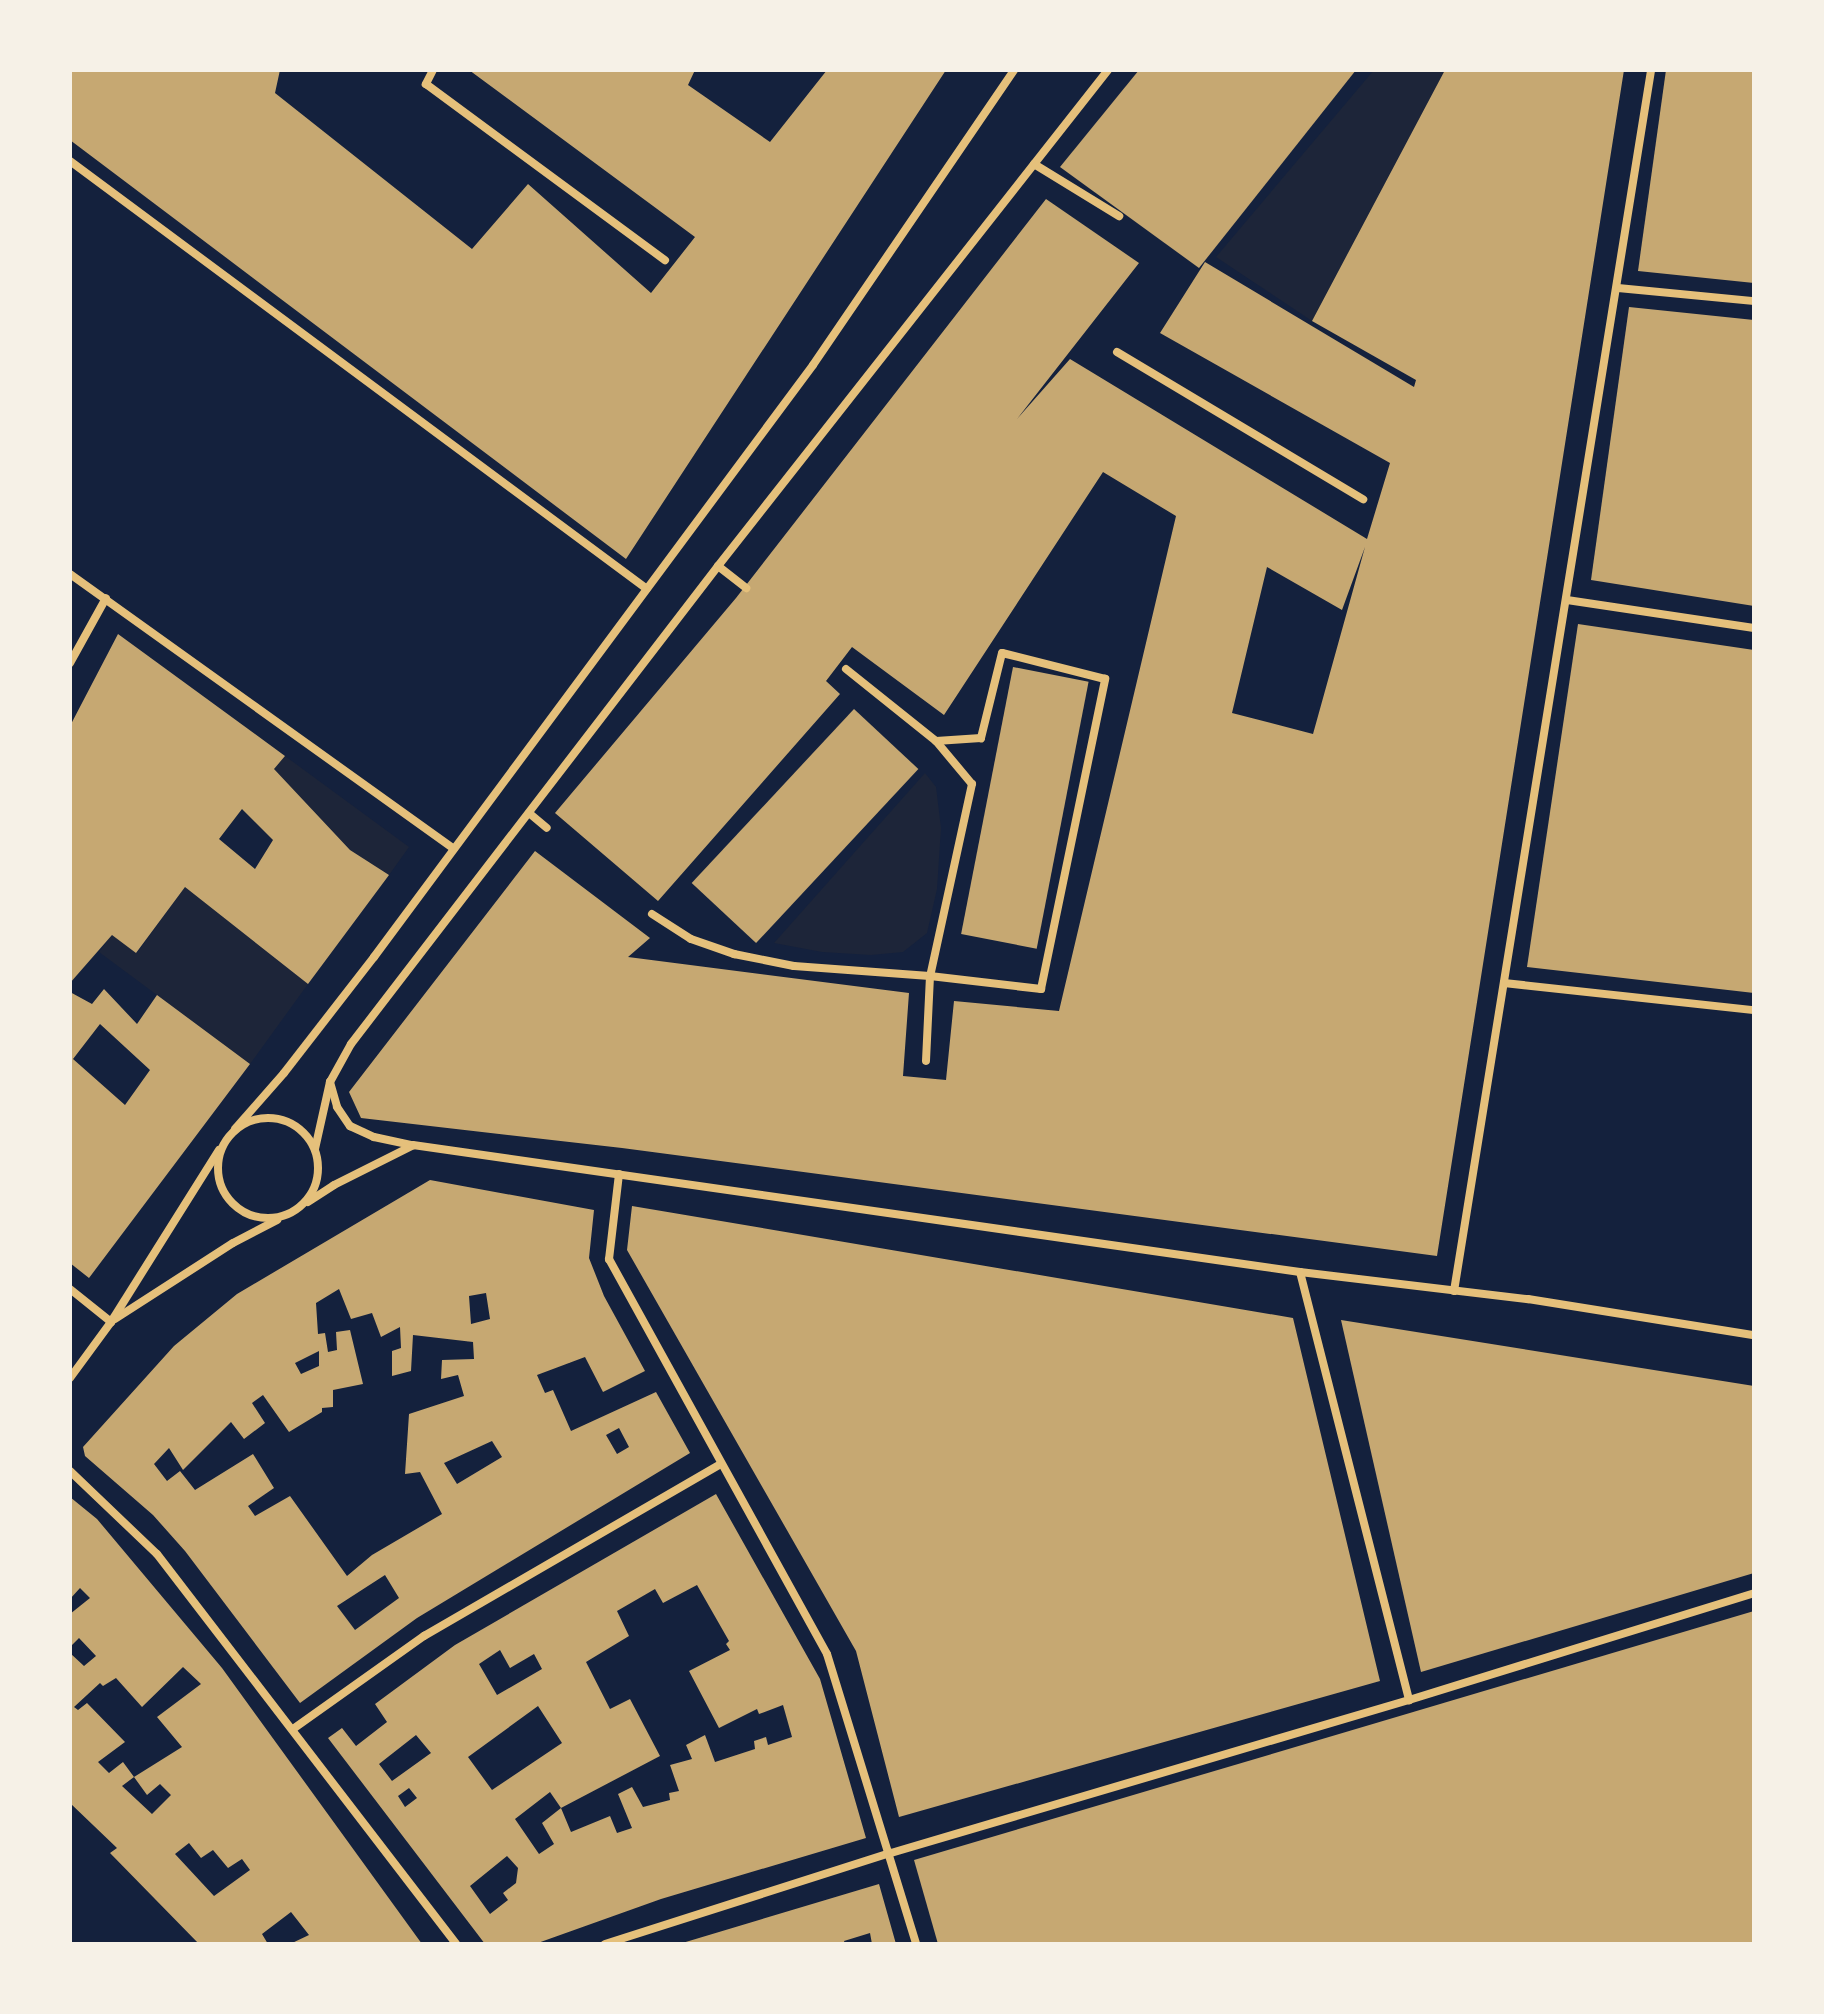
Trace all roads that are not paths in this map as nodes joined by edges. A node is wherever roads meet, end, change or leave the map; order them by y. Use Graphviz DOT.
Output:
graph roads {
  1 [pos="433,70"];
  2 [pos="1014,70"];
  3 [pos="1108,70"];
  4 [pos="1651,70"];
  5 [pos="70,161"];
  6 [pos="1034,164"];
  7 [pos="1119,216"];
  8 [pos="665,260"];
  9 [pos="1618,288"];
  10 [pos="1754,301"];
  11 [pos="1117,352"];
  12 [pos="1363,499"];
  13 [pos="718,566"];
  14 [pos="70,574"];
  15 [pos="746,588"];
  16 [pos="647,589"];
  17 [pos="106,598"];
  18 [pos="1567,600"];
  19 [pos="1754,628"];
  20 [pos="70,663"];
  21 [pos="846,669"];
  22 [pos="936,741"];
  23 [pos="529,813"];
  24 [pos="547,828"];
  25 [pos="454,849"];
  26 [pos="652,914"];
  27 [pos="930,976"];
  28 [pos="1504,983"];
  29 [pos="1754,1010"];
  30 [pos="926,1061"];
  31 [pos="330,1082"];
  32 [pos="235,1129"];
  33 [pos="226,1140"];
  34 [pos="413,1145"];
  35 [pos="315,1149"];
  36 [pos="619,1174"];
  37 [pos="299,1208"];
  38 [pos="281,1217"];
  39 [pos="1300,1272"];
  40 [pos="70,1289"];
  41 [pos="1454,1291"];
  42 [pos="111,1322"];
  43 [pos="1754,1335"];
  44 [pos="70,1378"];
  45 [pos="721,1464"];
  46 [pos="70,1471"];
  47 [pos="1754,1593"];
  48 [pos="1409,1700"];
  49 [pos="293,1729"];
  50 [pos="891,1853"];
  51 [pos="456,1944"];
  52 [pos="605,1944"];
  53 [pos="916,1944"];
  1 -- 8 [label="street"];
  2 -- 16 [label="street"];
  3 -- 6 [label="street"];
  4 -- 9 [label="street"];
  5 -- 16 [label="street"];
  6 -- 7 [label="street"];
  6 -- 13 [label="street"];
  9 -- 10 [label="street"];
  9 -- 18 [label="street"];
  11 -- 12 [label="street"];
  13 -- 15 [label="street"];
  13 -- 23 [label="street"];
  14 -- 17 [label="street"];
  16 -- 25 [label="street"];
  17 -- 20 [label="street"];
  17 -- 25 [label="street"];
  18 -- 19 [label="street"];
  18 -- 28 [label="street"];
  21 -- 22 [label="street"];
  22 -- 27 [label="street"];
  22 -- 27 [label="street"];
  23 -- 24 [label="street"];
  23 -- 31 [label="street"];
  25 -- 32 [label="street"];
  26 -- 27 [label="street"];
  27 -- 30 [label="street"];
  28 -- 29 [label="street"];
  28 -- 41 [label="street"];
  31 -- 34 [label="street"];
  31 -- 35 [label="street"];
  32 -- 33 [label="street"];
  32 -- 35 [label="street"];
  33 -- 38 [label="street"];
  33 -- 42 [label="street"];
  34 -- 36 [label="street"];
  34 -- 37 [label="street"];
  35 -- 37 [label="street"];
  36 -- 39 [label="street"];
  36 -- 45 [label="street"];
  37 -- 38 [label="street"];
  38 -- 42 [label="street"];
  39 -- 41 [label="street"];
  39 -- 48 [label="street"];
  40 -- 42 [label="street"];
  41 -- 43 [label="street"];
  42 -- 44 [label="street"];
  45 -- 49 [label="street"];
  45 -- 50 [label="street"];
  46 -- 49 [label="street"];
  47 -- 48 [label="street"];
  48 -- 50 [label="street"];
  49 -- 51 [label="street"];
  50 -- 52 [label="street"];
  50 -- 53 [label="street"];
}
